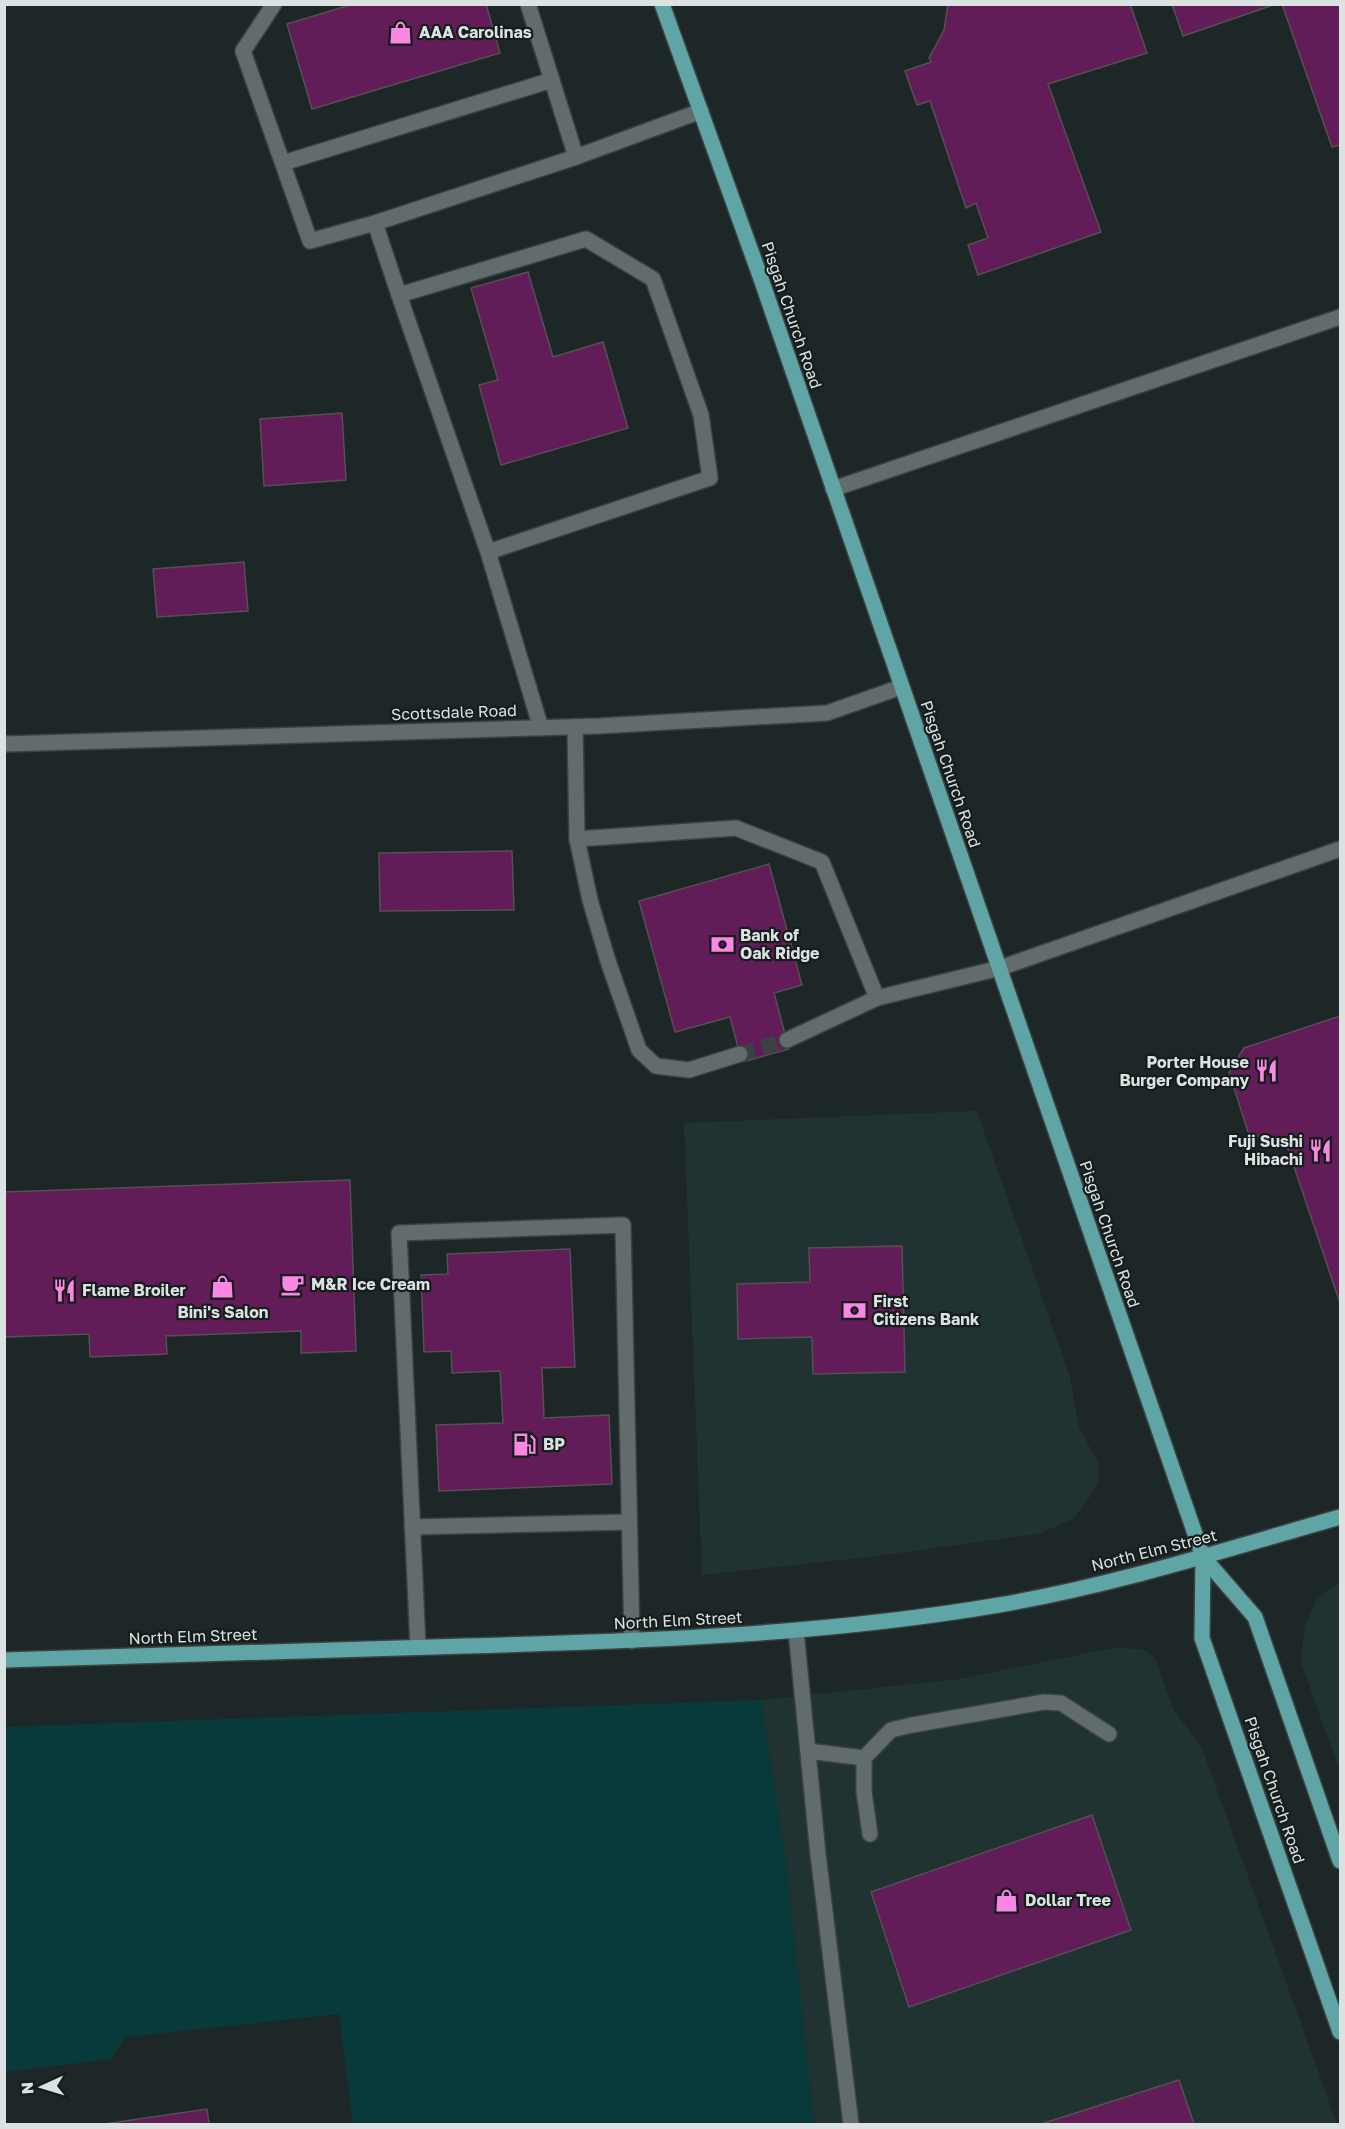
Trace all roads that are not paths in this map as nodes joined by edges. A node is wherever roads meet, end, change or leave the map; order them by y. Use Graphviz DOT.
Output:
graph roads {
  1 [pos="274,4"];
  2 [pos="528,4"];
  3 [pos="662,4"];
  4 [pos="552,80"];
  5 [pos="701,111"];
  6 [pos="576,158"];
  7 [pos="283,163"];
  8 [pos="375,224"];
  9 [pos="399,295"];
  10 [pos="1341,317"];
  11 [pos="833,489"];
  12 [pos="489,552"];
  13 [pos="901,687"];
  14 [pos="575,727"];
  15 [pos="541,728"];
  16 [pos="4,744"];
  17 [pos="578,838"];
  18 [pos="1341,849"];
  19 [pos="1000,968"];
  20 [pos="877,998"];
  21 [pos="787,1040"];
  22 [pos="740,1054"];
  23 [pos="1341,1517"];
  24 [pos="630,1522"];
  25 [pos="412,1527"];
  26 [pos="1203,1557"];
  27 [pos="796,1631"];
  28 [pos="632,1641"];
  29 [pos="418,1647"];
  30 [pos="4,1660"];
  31 [pos="1109,1734"];
  32 [pos="808,1751"];
  33 [pos="864,1758"];
  34 [pos="870,1834"];
  35 [pos="1341,1861"];
  36 [pos="1341,2031"];
  37 [pos="851,2124"];
  1 -- 7 [label="street"];
  2 -- 4 [label="street"];
  3 -- 5 [label="main road, Pisgah Church Road"];
  4 -- 6 [label="street"];
  4 -- 7 [label="street"];
  5 -- 6 [label="street"];
  5 -- 11 [label="main road, Pisgah Church Road"];
  6 -- 8 [label="street"];
  7 -- 8 [label="street"];
  8 -- 9 [label="street"];
  9 -- 12 [label="street"];
  9 -- 12 [label="street"];
  10 -- 11 [label="street"];
  11 -- 13 [label="main road, Pisgah Church Road"];
  12 -- 15 [label="street"];
  13 -- 14 [label="street, Scottsdale Road"];
  13 -- 19 [label="main road, Pisgah Church Road"];
  14 -- 15 [label="street, Scottsdale Road"];
  14 -- 17 [label="street"];
  15 -- 16 [label="street, Scottsdale Road"];
  17 -- 20 [label="street"];
  17 -- 22 [label="street"];
  18 -- 19 [label="street"];
  19 -- 20 [label="street"];
  19 -- 26 [label="main road, Pisgah Church Road"];
  20 -- 21 [label="street"];
  23 -- 26 [label="main road, North Elm Street"];
  24 -- 25 [label="street"];
  24 -- 25 [label="street"];
  24 -- 28 [label="street"];
  25 -- 29 [label="street"];
  26 -- 27 [label="main road, North Elm Street"];
  26 -- 35 [label="main road, Pisgah Church Road"];
  26 -- 36 [label="main road, Pisgah Church Road"];
  27 -- 28 [label="main road, North Elm Street"];
  27 -- 32 [label="street"];
  28 -- 29 [label="main road, North Elm Street"];
  29 -- 30 [label="main road, North Elm Street"];
  31 -- 33 [label="street"];
  32 -- 33 [label="street"];
  32 -- 37 [label="street"];
  33 -- 34 [label="street"];
}
